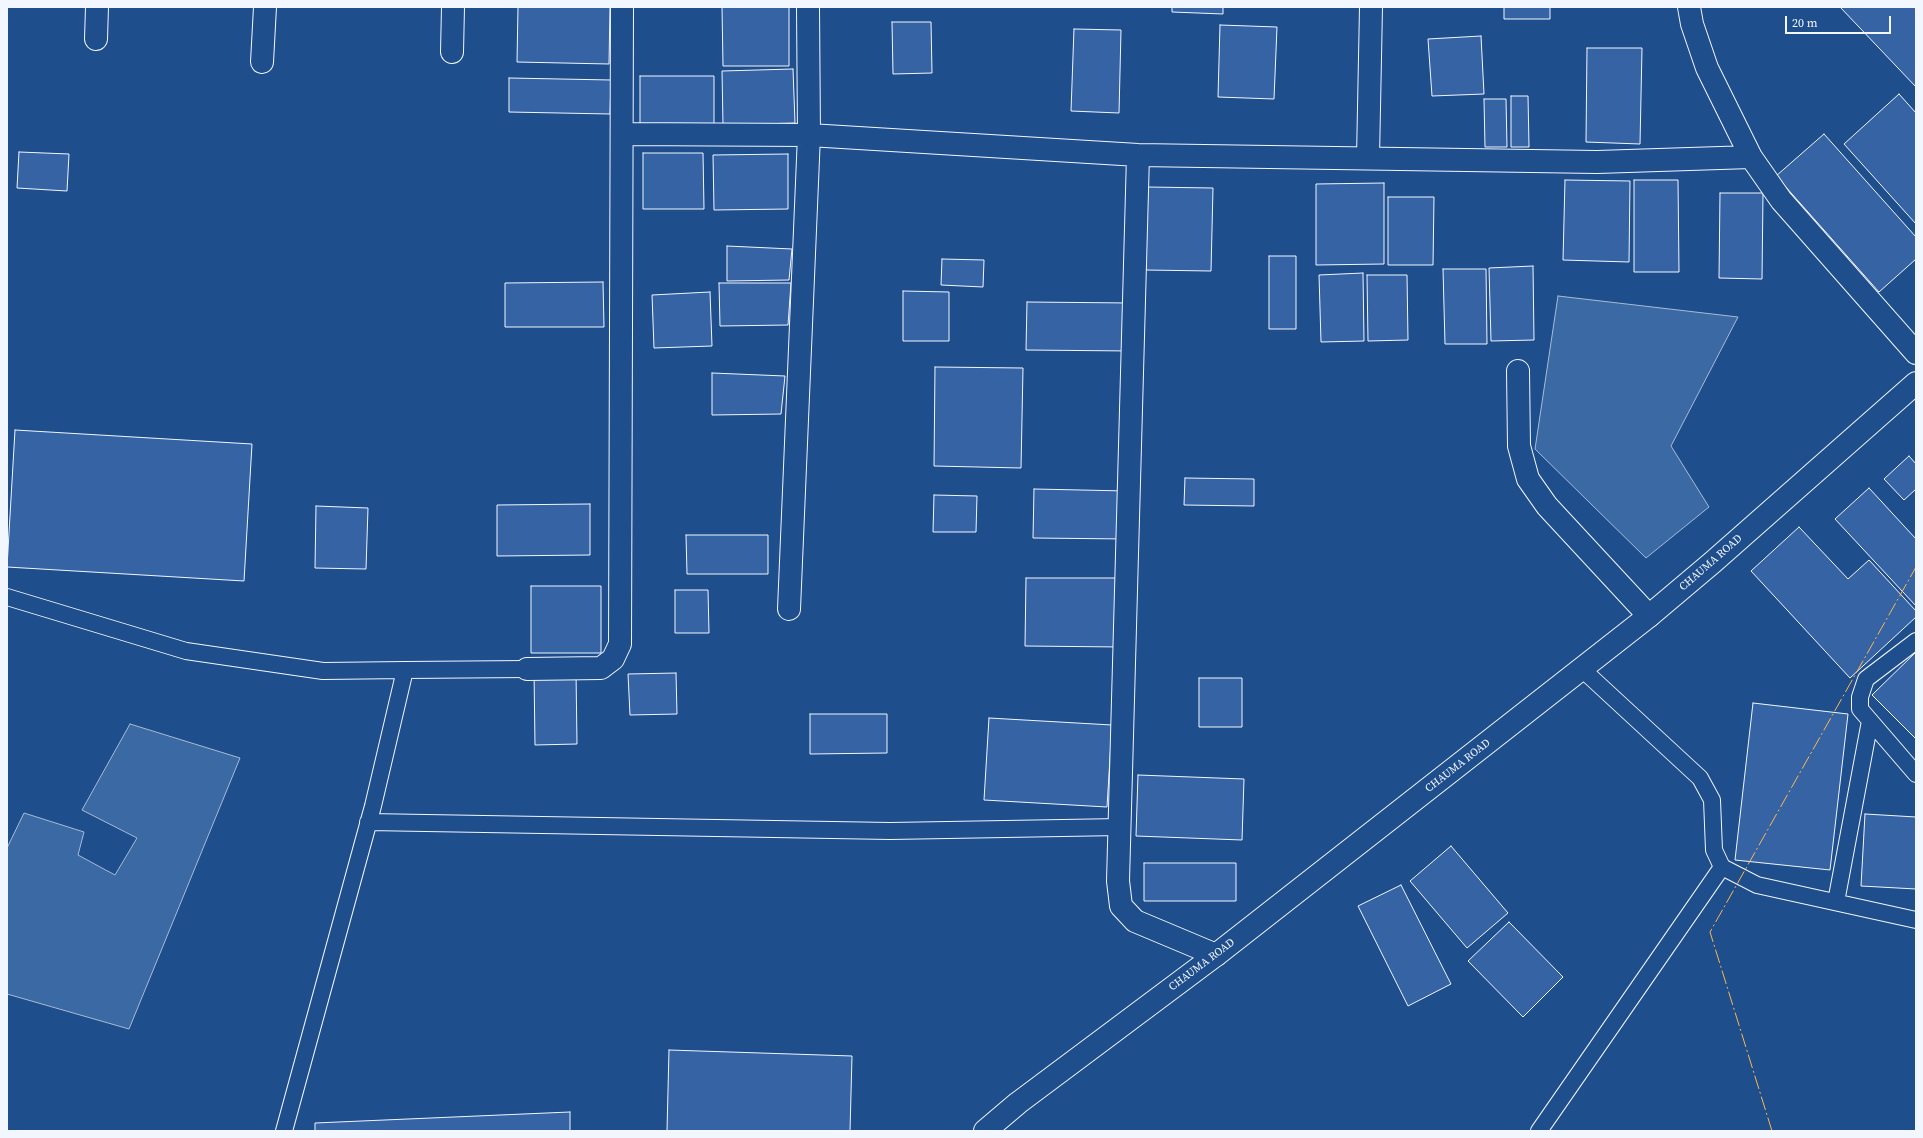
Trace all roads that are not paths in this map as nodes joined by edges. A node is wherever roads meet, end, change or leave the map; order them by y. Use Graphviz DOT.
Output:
graph roads {
  1 [pos="97,7"];
  2 [pos="265,7"];
  3 [pos="453,7"];
  4 [pos="622,7"];
  5 [pos="808,7"];
  6 [pos="1371,7"];
  7 [pos="1690,7"];
  8 [pos="96,39"];
  9 [pos="452,52"];
  10 [pos="262,62"];
  11 [pos="622,134"];
  12 [pos="809,135"];
  13 [pos="1138,156"];
  14 [pos="1752,157"];
  15 [pos="1368,158"];
  16 [pos="1916,353"];
  17 [pos="1518,371"];
  18 [pos="1916,383"];
  19 [pos="7,597"];
  20 [pos="790,609"];
  21 [pos="1649,616"];
  22 [pos="1916,641"];
  23 [pos="527,669"];
  24 [pos="1582,669"];
  25 [pos="405,670"];
  26 [pos="1870,721"];
  27 [pos="1916,774"];
  28 [pos="368,822"];
  29 [pos="1120,827"];
  30 [pos="1722,868"];
  31 [pos="1836,902"];
  32 [pos="1916,920"];
  33 [pos="1216,955"];
  34 [pos="284,1131"];
  35 [pos="985,1131"];
  36 [pos="1539,1131"];
  1 -- 8 [label="street"];
  2 -- 10 [label="street"];
  3 -- 9 [label="street"];
  4 -- 11 [label="street"];
  5 -- 12 [label="street"];
  6 -- 15 [label="street"];
  7 -- 14 [label="street"];
  11 -- 12 [label="street"];
  11 -- 23 [label="street"];
  12 -- 13 [label="street"];
  12 -- 20 [label="street"];
  13 -- 15 [label="street"];
  13 -- 29 [label="street"];
  14 -- 15 [label="street"];
  14 -- 16 [label="street"];
  17 -- 21 [label="street"];
  18 -- 21 [label="street, CHAUMA ROAD"];
  19 -- 25 [label="lane"];
  21 -- 24 [label="street, CHAUMA ROAD"];
  22 -- 26 [label="lane"];
  23 -- 25 [label="lane"];
  24 -- 30 [label="lane"];
  24 -- 33 [label="street, CHAUMA ROAD"];
  25 -- 28 [label="lane"];
  26 -- 27 [label="lane"];
  26 -- 31 [label="lane"];
  28 -- 29 [label="lane"];
  28 -- 34 [label="lane"];
  29 -- 33 [label="street"];
  30 -- 31 [label="lane"];
  30 -- 36 [label="lane"];
  31 -- 32 [label="lane"];
  33 -- 35 [label="street, CHAUMA ROAD"];
}
